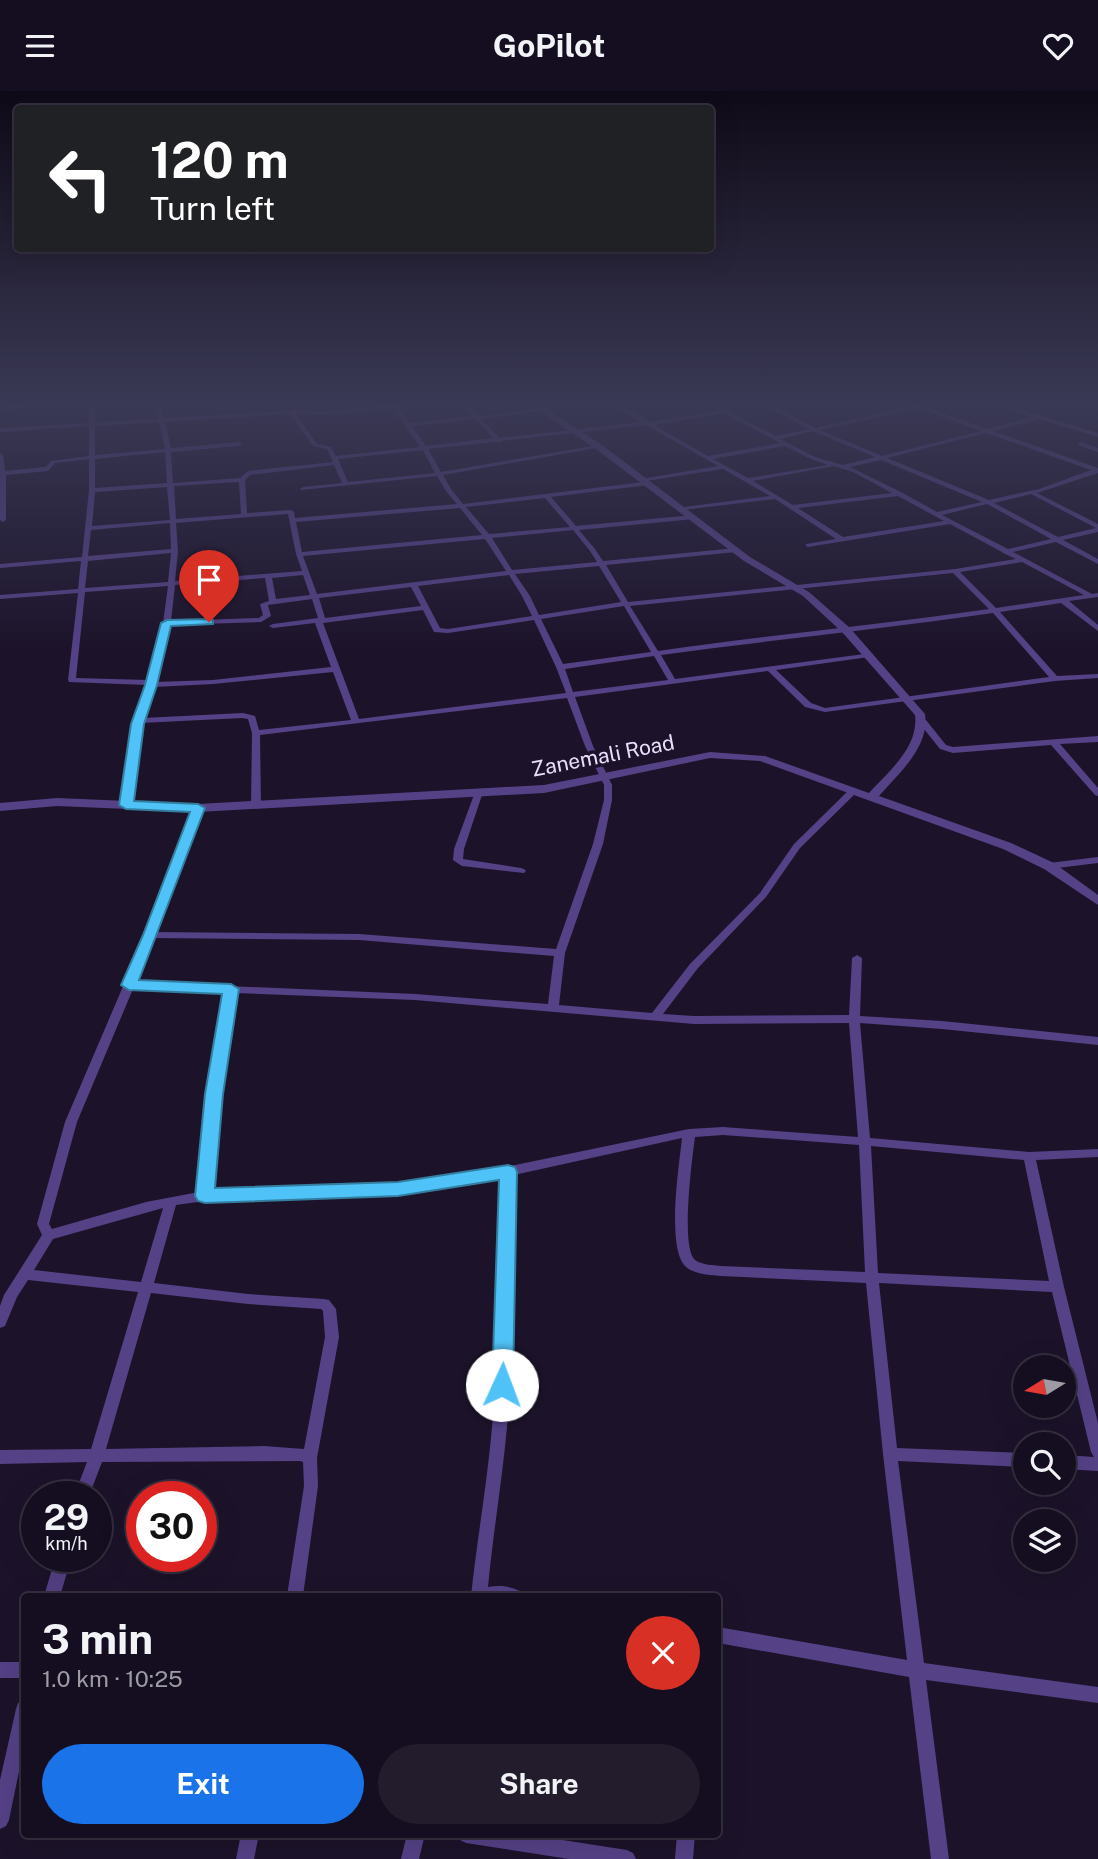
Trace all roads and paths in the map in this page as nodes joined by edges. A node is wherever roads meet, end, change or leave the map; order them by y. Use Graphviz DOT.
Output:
graph roads {
  1 [pos="3,487"];
  2 [pos="92,487"];
  3 [pos="146,487"];
  4 [pos="170,487"];
  5 [pos="242,487"];
  6 [pos="324,487"];
  7 [pos="445,487"];
  8 [pos="614,487"];
  9 [pos="652,487"];
  10 [pos="758,487"];
  11 [pos="885,487"];
  12 [pos="951,487"];
  13 [pos="1049,487"];
  14 [pos="303,489"];
  15 [pos="92,490"];
  16 [pos="1031,492"];
  17 [pos="901,494"];
  18 [pos="547,496"];
  19 [pos="776,497"];
  20 [pos="988,502"];
  21 [pos="461,506"];
  22 [pos="791,506"];
  23 [pos="684,509"];
  24 [pos="244,514"];
  25 [pos="936,514"];
  26 [pos="694,517"];
  27 [pos="3,520"];
  28 [pos="293,520"];
  29 [pos="172,521"];
  30 [pos="950,522"];
  31 [pos="87,528"];
  32 [pos="1098,529"];
  33 [pos="576,530"];
  34 [pos="487,537"];
  35 [pos="841,539"];
  36 [pos="1059,541"];
  37 [pos="808,545"];
  38 [pos="736,550"];
  39 [pos="175,551"];
  40 [pos="1005,552"];
  41 [pos="299,554"];
  42 [pos="85,558"];
  43 [pos="1021,560"];
  44 [pos="1098,562"];
  45 [pos="601,563"];
  46 [pos="0,566"];
  47 [pos="954,571"];
  48 [pos="512,572"];
  49 [pos="306,573"];
  50 [pos="268,577"];
  51 [pos="172,584"];
  52 [pos="413,585"];
  53 [pos="793,585"];
  54 [pos="82,590"];
  55 [pos="313,596"];
  56 [pos="1095,596"];
  57 [pos="0,597"];
  58 [pos="1064,601"];
  59 [pos="274,602"];
  60 [pos="625,604"];
  61 [pos="425,608"];
  62 [pos="995,611"];
  63 [pos="536,616"];
  64 [pos="320,621"];
  65 [pos="167,623"];
  66 [pos="273,627"];
  67 [pos="1098,629"];
  68 [pos="846,630"];
  69 [pos="654,653"];
  70 [pos="869,655"];
  71 [pos="559,667"];
  72 [pos="770,668"];
  73 [pos="337,669"];
  74 [pos="1098,676"];
  75 [pos="1055,679"];
  76 [pos="672,680"];
  77 [pos="151,684"];
  78 [pos="570,694"];
  79 [pos="905,698"];
  80 [pos="139,721"];
  81 [pos="356,722"];
  82 [pos="923,723"];
  83 [pos="256,733"];
  84 [pos="1098,739"];
  85 [pos="1054,743"];
  86 [pos="603,779"];
  87 [pos="853,791"];
  88 [pos="479,792"];
  89 [pos="1098,793"];
  90 [pos="872,797"];
  91 [pos="126,805"];
  92 [pos="256,806"];
  93 [pos="198,808"];
  94 [pos="2,809"];
  95 [pos="1098,860"];
  96 [pos="1049,866"];
  97 [pos="521,871"];
  98 [pos="1098,901"];
  99 [pos="150,935"];
  100 [pos="559,953"];
  101 [pos="857,957"];
  102 [pos="129,985"];
  103 [pos="231,989"];
  104 [pos="553,1009"];
  105 [pos="654,1018"];
  106 [pos="854,1019"];
  107 [pos="1098,1041"];
  108 [pos="689,1133"];
  109 [pos="865,1143"];
  110 [pos="1098,1153"];
  111 [pos="1029,1156"];
  112 [pos="508,1172"];
  113 [pos="205,1196"];
  114 [pos="171,1201"];
  115 [pos="49,1235"];
  116 [pos="25,1274"];
  117 [pos="872,1277"];
  118 [pos="147,1287"];
  119 [pos="1057,1287"];
  120 [pos="0,1322"];
  121 [pos="1098,1452"];
  122 [pos="890,1454"];
  123 [pos="97,1455"];
  124 [pos="0,1457"];
  125 [pos="310,1458"];
  126 [pos="1013,1459"];
  127 [pos="1076,1463"];
  128 [pos="1098,1464"];
  129 [pos="87,1481"];
  130 [pos="59,1572"];
  131 [pos="53,1593"];
  132 [pos="295,1593"];
  133 [pos="480,1593"];
  134 [pos="721,1636"];
  135 [pos="0,1670"];
  136 [pos="21,1670"];
  137 [pos="916,1671"];
  138 [pos="1098,1695"];
  139 [pos="21,1723"];
  140 [pos="0,1820"];
  141 [pos="249,1838"];
  142 [pos="415,1838"];
  143 [pos="492,1838"];
  144 [pos="686,1838"];
  145 [pos="245,1859"];
  146 [pos="410,1859"];
  147 [pos="627,1859"];
  148 [pos="684,1859"];
  149 [pos="940,1859"];
  1 -- 27 [label="street"];
  2 -- 15 [label="street"];
  3 -- 15 [label="street"];
  4 -- 29 [label="street"];
  5 -- 24 [label="street"];
  6 -- 14 [label="street"];
  7 -- 21 [label="street"];
  8 -- 18 [label="street"];
  9 -- 23 [label="street"];
  10 -- 19 [label="street"];
  11 -- 17 [label="street"];
  12 -- 20 [label="street"];
  13 -- 16 [label="street"];
  15 -- 31 [label="street"];
  16 -- 20 [label="street"];
  16 -- 32 [label="street"];
  17 -- 22 [label="street"];
  17 -- 25 [label="street"];
  18 -- 21 [label="street"];
  18 -- 33 [label="street"];
  19 -- 22 [label="street"];
  19 -- 23 [label="street"];
  20 -- 25 [label="street"];
  20 -- 36 [label="street"];
  21 -- 28 [label="street"];
  21 -- 34 [label="street"];
  22 -- 35 [label="street"];
  23 -- 26 [label="street"];
  24 -- 28 [label="street"];
  24 -- 29 [label="street"];
  25 -- 30 [label="street"];
  26 -- 33 [label="street"];
  26 -- 38 [label="street"];
  28 -- 41 [label="street"];
  29 -- 31 [label="street"];
  29 -- 39 [label="street"];
  30 -- 35 [label="street"];
  30 -- 40 [label="street"];
  31 -- 42 [label="street"];
  32 -- 36 [label="street"];
  33 -- 34 [label="street"];
  33 -- 45 [label="street"];
  34 -- 41 [label="street"];
  34 -- 48 [label="street"];
  35 -- 37 [label="street"];
  36 -- 40 [label="street"];
  36 -- 44 [label="street"];
  38 -- 45 [label="street"];
  38 -- 53 [label="street"];
  39 -- 42 [label="street"];
  39 -- 51 [label="street"];
  40 -- 43 [label="street"];
  41 -- 49 [label="street"];
  42 -- 46 [label="street"];
  42 -- 54 [label="street"];
  43 -- 47 [label="street"];
  43 -- 56 [label="street"];
  45 -- 48 [label="street"];
  45 -- 60 [label="street"];
  47 -- 53 [label="street"];
  47 -- 62 [label="street"];
  48 -- 52 [label="street"];
  48 -- 63 [label="street"];
  49 -- 50 [label="street"];
  49 -- 55 [label="street"];
  50 -- 51 [label="street"];
  50 -- 59 [label="street"];
  51 -- 54 [label="street"];
  51 -- 65 [label="street"];
  52 -- 55 [label="street"];
  52 -- 61 [label="street"];
  53 -- 60 [label="street"];
  53 -- 68 [label="street"];
  54 -- 57 [label="street"];
  54 -- 77 [label="street"];
  55 -- 59 [label="street"];
  55 -- 64 [label="street"];
  56 -- 58 [label="street"];
  58 -- 62 [label="street"];
  58 -- 67 [label="street"];
  59 -- 65 [label="street"];
  60 -- 63 [label="street"];
  60 -- 69 [label="street"];
  61 -- 63 [label="street"];
  61 -- 64 [label="street"];
  62 -- 68 [label="street"];
  62 -- 75 [label="street"];
  63 -- 71 [label="street"];
  64 -- 66 [label="street"];
  64 -- 73 [label="street"];
  65 -- 77 [label="street"];
  68 -- 69 [label="street"];
  68 -- 70 [label="street"];
  69 -- 71 [label="street"];
  69 -- 76 [label="street"];
  70 -- 72 [label="street"];
  70 -- 79 [label="street"];
  71 -- 78 [label="street"];
  72 -- 76 [label="street"];
  72 -- 79 [label="street"];
  73 -- 77 [label="street"];
  73 -- 81 [label="street"];
  74 -- 75 [label="street"];
  75 -- 79 [label="street"];
  76 -- 78 [label="street"];
  77 -- 80 [label="street"];
  78 -- 81 [label="street"];
  78 -- 86 [label="street"];
  79 -- 82 [label="street"];
  80 -- 83 [label="street"];
  80 -- 91 [label="street"];
  81 -- 83 [label="street"];
  82 -- 85 [label="street"];
  82 -- 90 [label="street"];
  83 -- 92 [label="street"];
  84 -- 85 [label="street"];
  85 -- 89 [label="street"];
  86 -- 87 [label="street, Zanemali Road"];
  86 -- 88 [label="street, Zanemali Road"];
  86 -- 100 [label="street"];
  87 -- 90 [label="street, Zanemali Road"];
  87 -- 105 [label="street"];
  88 -- 92 [label="street, Zanemali Road"];
  88 -- 97 [label="street"];
  90 -- 96 [label="street, Zanemali Road"];
  91 -- 93 [label="street, Zanemali Road"];
  91 -- 94 [label="street, Zanemali Road"];
  92 -- 93 [label="street, Zanemali Road"];
  93 -- 99 [label="street"];
  95 -- 96 [label="street"];
  96 -- 98 [label="street, Zanemali Road"];
  99 -- 100 [label="street"];
  99 -- 102 [label="street"];
  100 -- 104 [label="street"];
  101 -- 106 [label="street"];
  102 -- 103 [label="street"];
  102 -- 115 [label="street"];
  103 -- 104 [label="street"];
  103 -- 113 [label="street"];
  104 -- 105 [label="street"];
  105 -- 106 [label="street"];
  106 -- 107 [label="street"];
  106 -- 109 [label="street"];
  108 -- 109 [label="street"];
  108 -- 112 [label="street"];
  108 -- 117 [label="street"];
  109 -- 111 [label="street"];
  109 -- 117 [label="street"];
  110 -- 111 [label="street"];
  111 -- 119 [label="street"];
  112 -- 113 [label="street"];
  112 -- 133 [label="street"];
  113 -- 114 [label="street"];
  114 -- 115 [label="street"];
  114 -- 118 [label="street"];
  115 -- 116 [label="street"];
  116 -- 118 [label="street"];
  116 -- 120 [label="street"];
  117 -- 119 [label="street"];
  117 -- 122 [label="street"];
  118 -- 123 [label="street"];
  118 -- 125 [label="street"];
  119 -- 121 [label="street"];
  122 -- 126 [label="street"];
  122 -- 137 [label="street"];
  123 -- 124 [label="street"];
  123 -- 125 [label="street"];
  123 -- 129 [label="street"];
  125 -- 132 [label="street"];
  127 -- 128 [label="street"];
  130 -- 131 [label="street"];
  134 -- 137 [label="street"];
  135 -- 136 [label="street"];
  137 -- 138 [label="street"];
  137 -- 149 [label="street"];
  139 -- 140 [label="street"];
  141 -- 145 [label="street"];
  142 -- 146 [label="street"];
  143 -- 147 [label="street"];
  144 -- 148 [label="street"];
}
